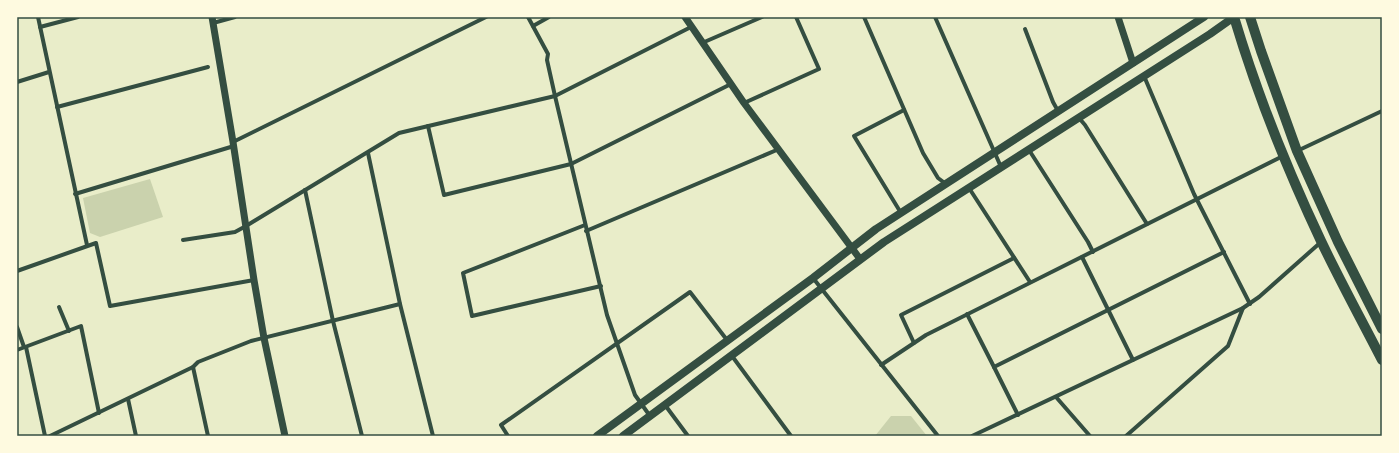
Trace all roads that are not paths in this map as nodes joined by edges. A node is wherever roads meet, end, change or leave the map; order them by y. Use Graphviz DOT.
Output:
graph roads {
  1 [pos="38,17"];
  2 [pos="78,17"];
  3 [pos="234,17"];
  4 [pos="486,17"];
  5 [pos="528,17"];
  6 [pos="549,17"];
  7 [pos="685,17"];
  8 [pos="762,17"];
  9 [pos="796,17"];
  10 [pos="864,17"];
  11 [pos="935,17"];
  12 [pos="1118,17"];
  13 [pos="1204,17"];
  14 [pos="1234,17"];
  15 [pos="1250,17"];
  16 [pos="212,20"];
  17 [pos="533,26"];
  18 [pos="40,27"];
  19 [pos="691,27"];
  20 [pos="1026,29"];
  21 [pos="702,43"];
  22 [pos="1134,63"];
  23 [pos="208,67"];
  24 [pos="49,72"];
  25 [pos="1144,75"];
  26 [pos="17,82"];
  27 [pos="731,84"];
  28 [pos="555,96"];
  29 [pos="744,103"];
  30 [pos="57,107"];
  31 [pos="904,110"];
  32 [pos="1058,111"];
  33 [pos="1382,112"];
  34 [pos="1079,117"];
  35 [pos="428,126"];
  36 [pos="234,144"];
  37 [pos="779,149"];
  38 [pos="1029,150"];
  39 [pos="1297,151"];
  40 [pos="368,153"];
  41 [pos="994,153"];
  42 [pos="1283,156"];
  43 [pos="571,164"];
  44 [pos="1001,167"];
  45 [pos="946,184"];
  46 [pos="969,188"];
  47 [pos="305,190"];
  48 [pos="75,194"];
  49 [pos="1197,200"];
  50 [pos="901,212"];
  51 [pos="1147,224"];
  52 [pos="585,225"];
  53 [pos="246,226"];
  54 [pos="586,231"];
  55 [pos="183,240"];
  56 [pos="1321,242"];
  57 [pos="87,245"];
  58 [pos="851,248"];
  59 [pos="1093,252"];
  60 [pos="1224,252"];
  61 [pos="1082,257"];
  62 [pos="1014,258"];
  63 [pos="860,259"];
  64 [pos="17,271"];
  65 [pos="813,278"];
  66 [pos="254,280"];
  67 [pos="1030,282"];
  68 [pos="601,286"];
  69 [pos="822,289"];
  70 [pos="400,304"];
  71 [pos="1250,304"];
  72 [pos="59,307"];
  73 [pos="1243,308"];
  74 [pos="1108,309"];
  75 [pos="967,314"];
  76 [pos="333,321"];
  77 [pos="17,327"];
  78 [pos="1382,328"];
  79 [pos="69,330"];
  80 [pos="264,338"];
  81 [pos="727,340"];
  82 [pos="914,343"];
  83 [pos="617,344"];
  84 [pos="25,347"];
  85 [pos="17,350"];
  86 [pos="732,356"];
  87 [pos="1133,360"];
  88 [pos="1382,360"];
  89 [pos="881,365"];
  90 [pos="193,367"];
  91 [pos="994,367"];
  92 [pos="1056,397"];
  93 [pos="128,399"];
  94 [pos="641,404"];
  95 [pos="665,405"];
  96 [pos="99,413"];
  97 [pos="1018,415"];
  98 [pos="650,416"];
  99 [pos="63,430"];
  100 [pos="45,436"];
  101 [pos="50,436"];
  102 [pos="64,436"];
  103 [pos="136,436"];
  104 [pos="208,436"];
  105 [pos="285,436"];
  106 [pos="362,436"];
  107 [pos="433,436"];
  108 [pos="508,436"];
  109 [pos="597,436"];
  110 [pos="623,436"];
  111 [pos="688,436"];
  112 [pos="791,436"];
  113 [pos="938,436"];
  114 [pos="972,436"];
  115 [pos="1090,436"];
  116 [pos="1126,436"];
  1 -- 18 [label="street"];
  2 -- 18 [label="street"];
  3 -- 16 [label="street"];
  4 -- 36 [label="street"];
  5 -- 17 [label="street"];
  6 -- 17 [label="street"];
  7 -- 19 [label="street"];
  8 -- 21 [label="street"];
  9 -- 29 [label="street"];
  10 -- 31 [label="street"];
  11 -- 41 [label="street"];
  12 -- 22 [label="street"];
  13 -- 22 [label="main road"];
  14 -- 25 [label="main road"];
  14 -- 42 [label="main road"];
  15 -- 39 [label="main road"];
  16 -- 36 [label="street"];
  17 -- 28 [label="street"];
  18 -- 24 [label="street"];
  19 -- 21 [label="street"];
  19 -- 28 [label="street"];
  20 -- 32 [label="street"];
  21 -- 27 [label="street"];
  22 -- 32 [label="main road"];
  23 -- 30 [label="street"];
  24 -- 26 [label="street"];
  24 -- 30 [label="street"];
  25 -- 34 [label="main road"];
  25 -- 49 [label="street"];
  27 -- 29 [label="street"];
  27 -- 43 [label="street"];
  28 -- 35 [label="street"];
  28 -- 43 [label="street"];
  29 -- 37 [label="street"];
  30 -- 48 [label="street"];
  31 -- 45 [label="street"];
  31 -- 50 [label="street"];
  32 -- 41 [label="main road"];
  33 -- 39 [label="street"];
  34 -- 38 [label="main road"];
  34 -- 51 [label="street"];
  35 -- 40 [label="street"];
  35 -- 43 [label="street"];
  36 -- 48 [label="street"];
  36 -- 53 [label="street"];
  37 -- 54 [label="street"];
  37 -- 58 [label="street"];
  38 -- 44 [label="main road"];
  38 -- 59 [label="street"];
  39 -- 78 [label="main road"];
  40 -- 47 [label="street"];
  40 -- 70 [label="street"];
  41 -- 44 [label="street"];
  41 -- 45 [label="main road"];
  42 -- 49 [label="street"];
  42 -- 56 [label="main road"];
  43 -- 52 [label="street"];
  44 -- 46 [label="main road"];
  45 -- 50 [label="main road"];
  46 -- 62 [label="street"];
  46 -- 63 [label="main road"];
  47 -- 53 [label="street"];
  47 -- 76 [label="street"];
  48 -- 57 [label="street"];
  49 -- 51 [label="street"];
  49 -- 60 [label="street"];
  50 -- 58 [label="main road"];
  51 -- 59 [label="street"];
  52 -- 54 [label="street"];
  52 -- 68 [label="street"];
  53 -- 55 [label="street"];
  53 -- 66 [label="street"];
  54 -- 68 [label="street"];
  56 -- 71 [label="street"];
  56 -- 88 [label="main road"];
  57 -- 64 [label="street"];
  57 -- 66 [label="street"];
  58 -- 63 [label="street"];
  58 -- 65 [label="main road"];
  59 -- 61 [label="street"];
  60 -- 71 [label="street"];
  60 -- 74 [label="street"];
  61 -- 67 [label="street"];
  61 -- 74 [label="street"];
  62 -- 67 [label="street"];
  62 -- 82 [label="street"];
  63 -- 69 [label="main road"];
  65 -- 69 [label="street"];
  65 -- 81 [label="main road"];
  66 -- 80 [label="street"];
  67 -- 75 [label="street"];
  68 -- 83 [label="street"];
  69 -- 86 [label="main road"];
  69 -- 89 [label="street"];
  70 -- 76 [label="street"];
  70 -- 107 [label="street"];
  71 -- 73 [label="street"];
  72 -- 79 [label="street"];
  73 -- 87 [label="street"];
  73 -- 116 [label="street"];
  74 -- 87 [label="street"];
  74 -- 91 [label="street"];
  75 -- 82 [label="street"];
  75 -- 91 [label="street"];
  76 -- 80 [label="street"];
  76 -- 106 [label="street"];
  77 -- 84 [label="street"];
  79 -- 84 [label="street"];
  79 -- 96 [label="street"];
  80 -- 90 [label="street"];
  80 -- 105 [label="street"];
  81 -- 83 [label="street"];
  81 -- 94 [label="main road"];
  82 -- 89 [label="street"];
  83 -- 94 [label="street"];
  83 -- 108 [label="street"];
  84 -- 85 [label="street"];
  84 -- 100 [label="street"];
  86 -- 95 [label="main road"];
  86 -- 112 [label="street"];
  87 -- 92 [label="street"];
  89 -- 113 [label="street"];
  90 -- 93 [label="street"];
  90 -- 104 [label="street"];
  91 -- 97 [label="street"];
  92 -- 97 [label="street"];
  92 -- 115 [label="street"];
  93 -- 96 [label="street"];
  93 -- 103 [label="street"];
  94 -- 98 [label="street"];
  94 -- 109 [label="main road"];
  95 -- 98 [label="main road"];
  95 -- 111 [label="street"];
  96 -- 99 [label="street"];
  97 -- 114 [label="street"];
  98 -- 110 [label="main road"];
  99 -- 101 [label="street"];
  99 -- 102 [label="street"];
}
